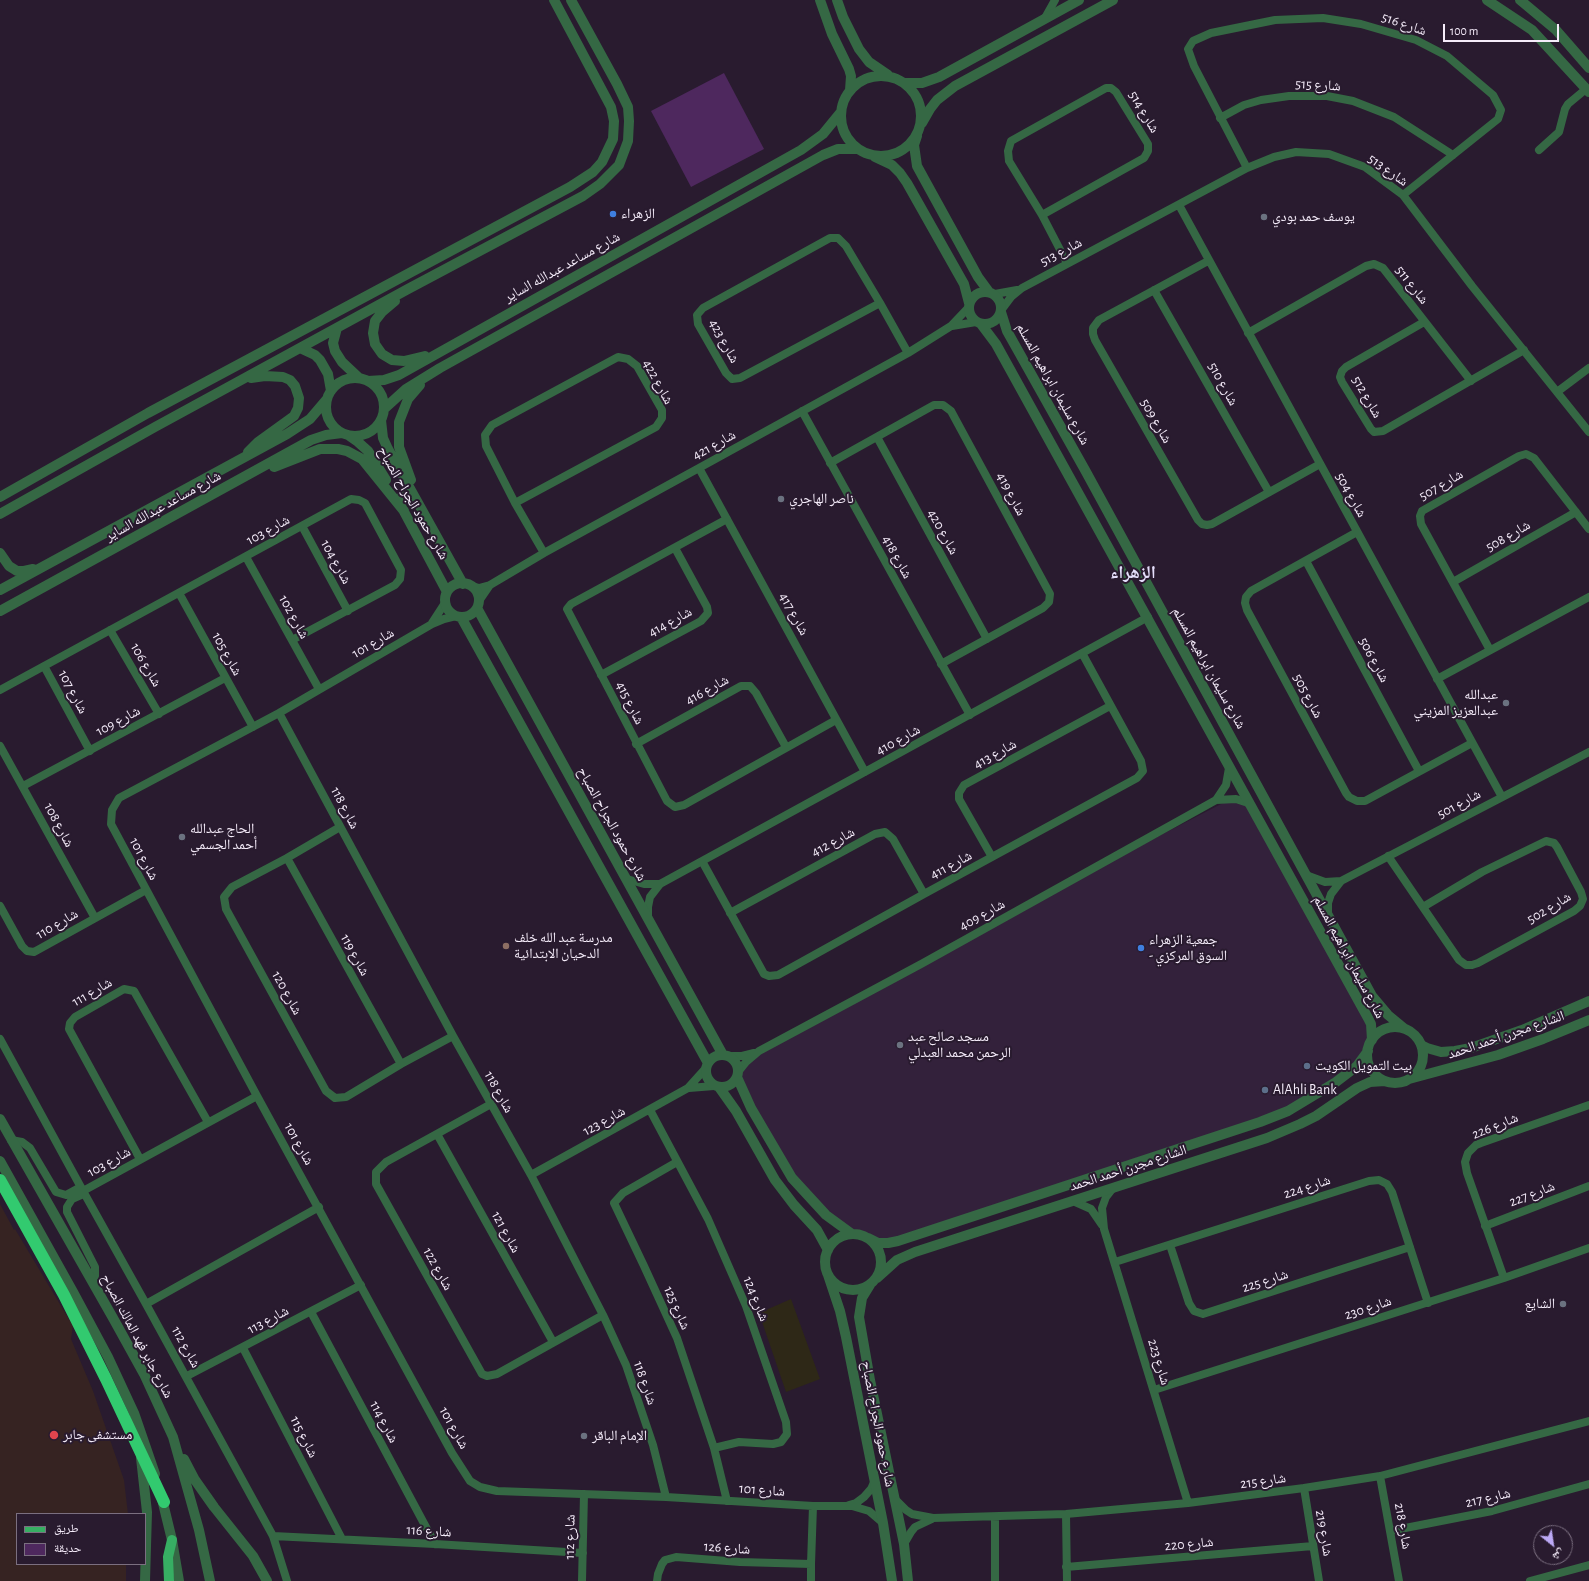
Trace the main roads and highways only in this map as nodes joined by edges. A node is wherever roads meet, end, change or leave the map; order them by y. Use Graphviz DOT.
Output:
graph roads {
  1 [pos="0,1180"];
  2 [pos="164,1502"];
  3 [pos="172,1540"];
  4 [pos="169,1581"];
  1 -- 2 [label="highway"];
  3 -- 4 [label="main road"];
}
